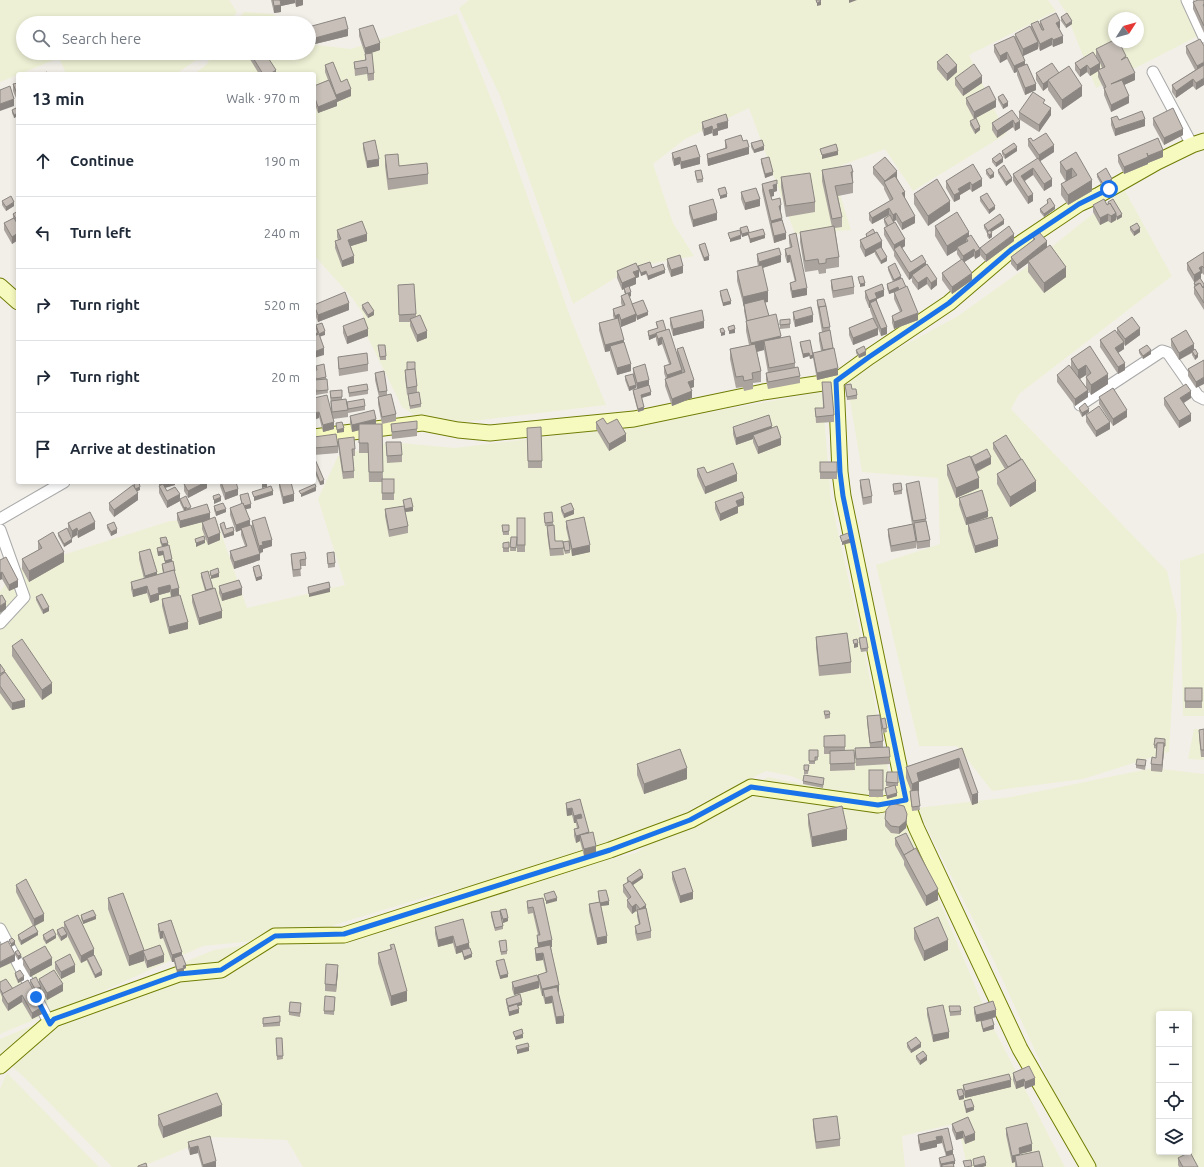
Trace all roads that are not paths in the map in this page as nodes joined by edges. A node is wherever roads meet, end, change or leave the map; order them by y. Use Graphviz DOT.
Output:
graph roads {
  1 [pos="1188,0"];
  2 [pos="1204,37"];
  3 [pos="1153,72"];
  4 [pos="1200,145"];
  5 [pos="0,286"];
  6 [pos="16,300"];
  7 [pos="836,381"];
  8 [pos="1204,399"];
  9 [pos="1080,405"];
  10 [pos="316,437"];
  11 [pos="61,484"];
  12 [pos="0,519"];
  13 [pos="0,530"];
  14 [pos="0,623"];
  15 [pos="906,800"];
  16 [pos="0,929"];
  17 [pos="50,1024"];
  18 [pos="0,1066"];
  19 [pos="1085,1166"];
  1 -- 2 [label="street"];
  3 -- 4 [label="street"];
  4 -- 7 [label="street"];
  5 -- 6 [label="street"];
  7 -- 10 [label="street"];
  7 -- 15 [label="street"];
  8 -- 9 [label="street"];
  11 -- 12 [label="street"];
  13 -- 14 [label="street"];
  15 -- 17 [label="street"];
  15 -- 19 [label="street"];
  16 -- 17 [label="street"];
  17 -- 18 [label="street"];
}
